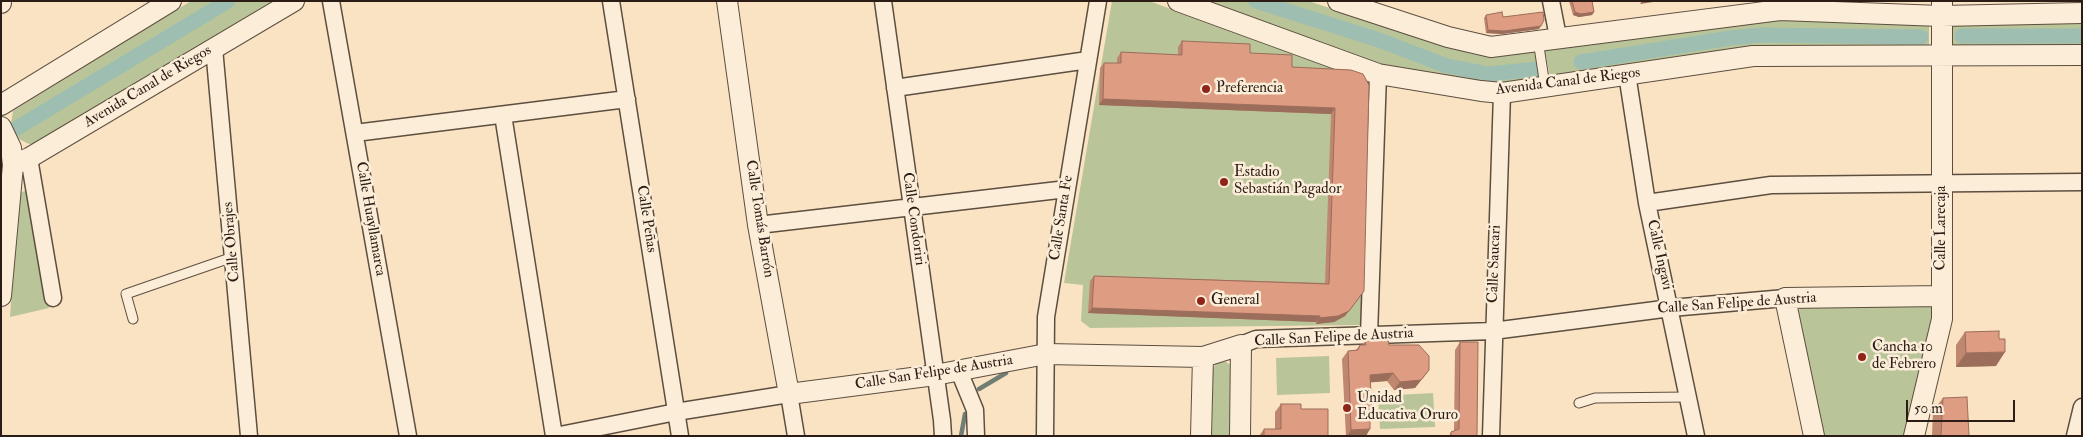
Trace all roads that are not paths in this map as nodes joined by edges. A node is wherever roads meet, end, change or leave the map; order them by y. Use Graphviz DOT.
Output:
graph roads {
  1 [pos="171,1"];
  2 [pos="294,1"];
  3 [pos="331,1"];
  4 [pos="611,1"];
  5 [pos="727,1"];
  6 [pos="883,1"];
  7 [pos="1098,1"];
  8 [pos="1178,1"];
  9 [pos="1338,1"];
  10 [pos="1551,1"];
  11 [pos="1942,9"];
  12 [pos="2082,13"];
  13 [pos="1558,38"];
  14 [pos="1538,40"];
  15 [pos="214,48"];
  16 [pos="1942,55"];
  17 [pos="2082,55"];
  18 [pos="1088,60"];
  19 [pos="1378,74"];
  20 [pos="1627,74"];
  21 [pos="1545,86"];
  22 [pos="895,88"];
  23 [pos="1502,93"];
  24 [pos="626,99"];
  25 [pos="1,105"];
  26 [pos="503,115"];
  27 [pos="1,127"];
  28 [pos="354,133"];
  29 [pos="14,164"];
  30 [pos="2082,182"];
  31 [pos="1942,185"];
  32 [pos="1067,189"];
  33 [pos="1647,203"];
  34 [pos="912,207"];
  35 [pos="758,225"];
  36 [pos="233,257"];
  37 [pos="1,296"];
  38 [pos="1942,296"];
  39 [pos="53,298"];
  40 [pos="1785,298"];
  41 [pos="1671,308"];
  42 [pos="133,320"];
  43 [pos="1493,331"];
  44 [pos="1369,335"];
  45 [pos="1241,345"];
  46 [pos="1046,354"];
  47 [pos="1203,357"];
  48 [pos="959,371"];
  49 [pos="935,375"];
  50 [pos="789,394"];
  51 [pos="1688,397"];
  52 [pos="1578,403"];
  53 [pos="676,412"];
  54 [pos="2081,413"];
  55 [pos="249,436"];
  56 [pos="408,436"];
  57 [pos="554,436"];
  58 [pos="680,436"];
  59 [pos="796,436"];
  60 [pos="943,436"];
  61 [pos="976,436"];
  62 [pos="1045,436"];
  63 [pos="1201,436"];
  64 [pos="1240,436"];
  65 [pos="1491,436"];
  66 [pos="1696,436"];
  67 [pos="1814,436"];
  68 [pos="1914,436"];
  69 [pos="2075,436"];
  1 -- 25 [label="street"];
  2 -- 15 [label="street, Avenida Canal de Riegos"];
  3 -- 28 [label="street, Calle Huayllamarca"];
  4 -- 24 [label="street, Calle Peñas"];
  5 -- 35 [label="street, Calle Tomás Barrón"];
  6 -- 22 [label="street, Calle Condoriri"];
  7 -- 18 [label="street, Calle Santa Fe"];
  8 -- 19 [label="street, Avenida Canal de Riegos"];
  9 -- 14 [label="street"];
  10 -- 13 [label="street"];
  11 -- 12 [label="street"];
  11 -- 13 [label="street"];
  11 -- 16 [label="street, Calle Larecaja"];
  13 -- 14 [label="street"];
  14 -- 21 [label="lane"];
  15 -- 29 [label="street, Avenida Canal de Riegos"];
  15 -- 36 [label="street, Calle Obrajes"];
  16 -- 17 [label="street, Avenida Canal de Riegos"];
  16 -- 20 [label="street, Avenida Canal de Riegos"];
  16 -- 31 [label="street, Calle Larecaja"];
  18 -- 22 [label="street"];
  18 -- 32 [label="street, Calle Santa Fe"];
  19 -- 23 [label="street, Avenida Canal de Riegos"];
  19 -- 44 [label="street"];
  20 -- 21 [label="street, Avenida Canal de Riegos"];
  20 -- 33 [label="street, Calle Ingavi"];
  21 -- 23 [label="street, Avenida Canal de Riegos"];
  22 -- 34 [label="street, Calle Condoriri"];
  23 -- 43 [label="street, Calle Saucari"];
  24 -- 26 [label="street"];
  24 -- 53 [label="street, Calle Peñas"];
  26 -- 28 [label="street"];
  26 -- 57 [label="street"];
  27 -- 29 [label="street"];
  28 -- 56 [label="street, Calle Huayllamarca"];
  29 -- 37 [label="street"];
  29 -- 39 [label="street"];
  30 -- 31 [label="street"];
  31 -- 33 [label="street"];
  31 -- 38 [label="street, Calle Larecaja"];
  32 -- 34 [label="street"];
  32 -- 46 [label="street, Calle Santa Fe"];
  33 -- 41 [label="street, Calle Ingavi"];
  34 -- 35 [label="street"];
  34 -- 49 [label="street, Calle Condoriri"];
  35 -- 50 [label="street, Calle Tomás Barrón"];
  36 -- 42 [label="lane"];
  36 -- 55 [label="street, Calle Obrajes"];
  38 -- 40 [label="street, Calle San Felipe de Austria"];
  38 -- 68 [label="street, Calle Larecaja"];
  40 -- 41 [label="street, Calle San Felipe de Austria"];
  40 -- 67 [label="street"];
  41 -- 43 [label="street, Calle San Felipe de Austria"];
  41 -- 51 [label="street, Calle Ingavi"];
  43 -- 44 [label="street, Calle San Felipe de Austria"];
  43 -- 65 [label="street, Calle Saucari"];
  44 -- 45 [label="street, Calle San Felipe de Austria"];
  45 -- 47 [label="street, Calle San Felipe de Austria"];
  45 -- 64 [label="street"];
  46 -- 47 [label="street, Calle San Felipe de Austria"];
  46 -- 48 [label="street, Calle San Felipe de Austria"];
  46 -- 62 [label="street, Calle Santa Fe"];
  47 -- 63 [label="street"];
  48 -- 49 [label="street, Calle San Felipe de Austria"];
  48 -- 61 [label="street"];
  49 -- 50 [label="street, Calle San Felipe de Austria"];
  49 -- 60 [label="street, Calle Condoriri"];
  50 -- 53 [label="street, Calle San Felipe de Austria"];
  50 -- 59 [label="street, Calle Tomás Barrón"];
  51 -- 52 [label="lane"];
  51 -- 66 [label="street, Calle Ingavi"];
  53 -- 57 [label="street, Calle San Felipe de Austria"];
  53 -- 58 [label="street, Calle Peñas"];
  54 -- 69 [label="street"];
}
